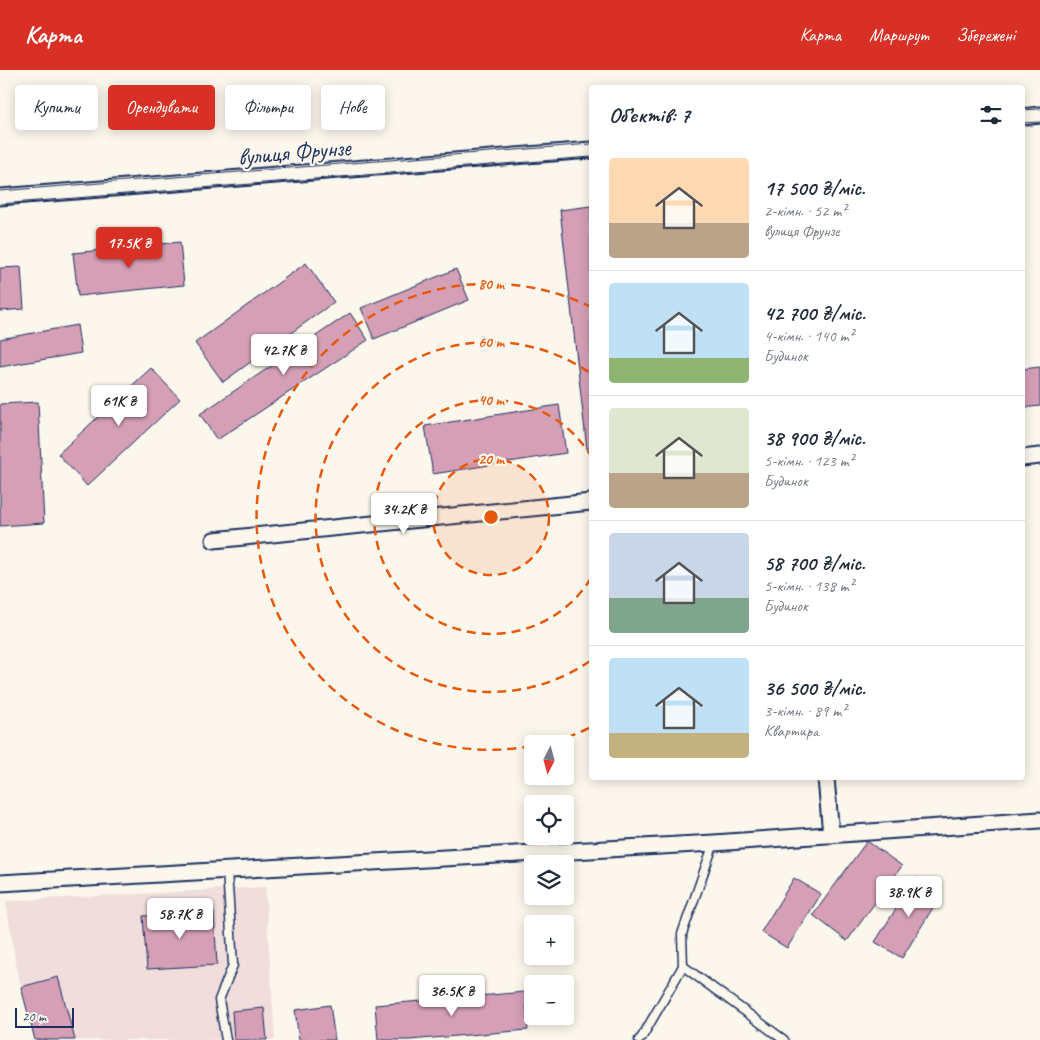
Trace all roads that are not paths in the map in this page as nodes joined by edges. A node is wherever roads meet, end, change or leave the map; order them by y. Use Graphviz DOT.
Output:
graph roads {
  1 [pos="1040,115"];
  2 [pos="1025,117"];
  3 [pos="589,150"];
  4 [pos="0,197"];
  5 [pos="1040,456"];
  6 [pos="1025,458"];
  7 [pos="589,502"];
  8 [pos="214,540"];
  9 [pos="826,780"];
  10 [pos="1040,820"];
  11 [pos="831,835"];
  12 [pos="714,842"];
  13 [pos="227,870"];
  14 [pos="0,884"];
  15 [pos="683,966"];
  16 [pos="226,1040"];
  17 [pos="639,1040"];
  18 [pos="784,1040"];
  1 -- 2 [label="street"];
  3 -- 4 [label="street, вулиця Фрунзе"];
  5 -- 6 [label="street"];
  7 -- 8 [label="street"];
  9 -- 11 [label="street"];
  10 -- 11 [label="street"];
  11 -- 12 [label="street"];
  12 -- 13 [label="street"];
  12 -- 15 [label="lane"];
  13 -- 14 [label="street"];
  13 -- 16 [label="lane"];
  15 -- 17 [label="lane"];
  15 -- 18 [label="lane"];
}
